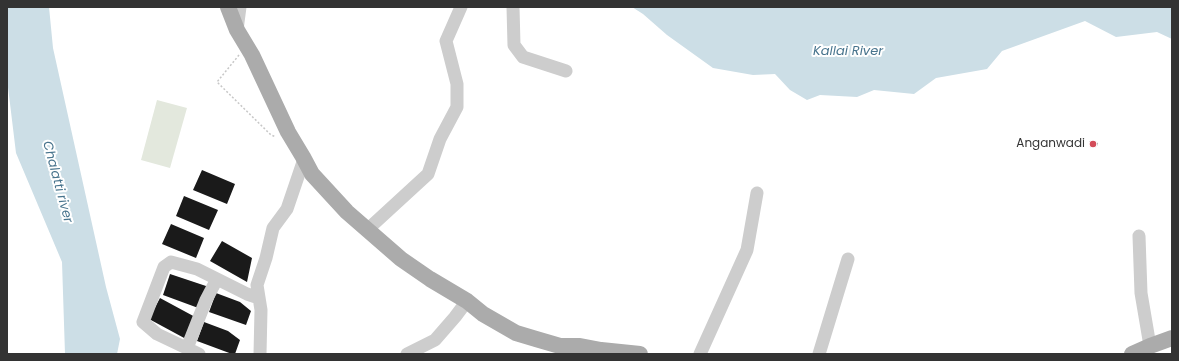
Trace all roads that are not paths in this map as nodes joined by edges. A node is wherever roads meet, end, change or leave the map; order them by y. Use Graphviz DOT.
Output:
graph roads {
  1 [pos="228,7"];
  2 [pos="240,7"];
  3 [pos="461,7"];
  4 [pos="513,7"];
  5 [pos="237,30"];
  6 [pos="566,71"];
  7 [pos="304,159"];
  8 [pos="757,193"];
  9 [pos="367,230"];
  10 [pos="1139,236"];
  11 [pos="848,258"];
  12 [pos="217,280"];
  13 [pos="259,298"];
  14 [pos="467,301"];
  15 [pos="1172,338"];
  16 [pos="1150,346"];
  17 [pos="187,348"];
  18 [pos="199,354"];
  19 [pos="260,354"];
  20 [pos="407,354"];
  21 [pos="640,354"];
  22 [pos="700,354"];
  23 [pos="819,354"];
  24 [pos="1132,354"];
  1 -- 5 [label="main road"];
  2 -- 5 [label="street"];
  3 -- 9 [label="street"];
  4 -- 6 [label="street"];
  5 -- 7 [label="main road"];
  7 -- 9 [label="main road"];
  7 -- 13 [label="street"];
  8 -- 22 [label="street"];
  9 -- 14 [label="main road"];
  10 -- 16 [label="street"];
  11 -- 23 [label="street"];
  12 -- 13 [label="street"];
  12 -- 17 [label="street"];
  12 -- 17 [label="street"];
  13 -- 19 [label="street"];
  14 -- 20 [label="street"];
  14 -- 21 [label="main road"];
  15 -- 16 [label="main road"];
  16 -- 24 [label="main road"];
  17 -- 18 [label="street"];
}
